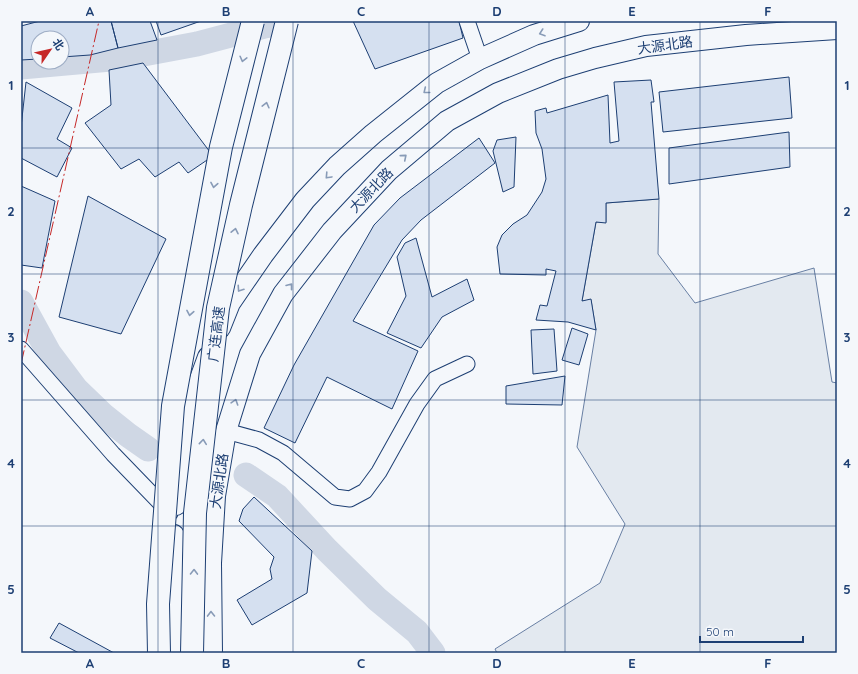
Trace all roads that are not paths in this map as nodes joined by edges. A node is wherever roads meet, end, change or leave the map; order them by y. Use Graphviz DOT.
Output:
graph roads {
  1 [pos="253,21"];
  2 [pos="287,21"];
  3 [pos="467,21"];
  4 [pos="579,21"];
  5 [pos="837,29"];
  6 [pos="480,59"];
  7 [pos="21,349"];
  8 [pos="467,364"];
  9 [pos="226,431"];
  10 [pos="174,518"];
  11 [pos="159,653"];
  12 [pos="172,653"];
  13 [pos="192,653"];
  14 [pos="212,653"];
  1 -- 11 [label="highway, 广连高速, one-way, bridge"];
  13 -- 2 [label="highway, 广连高速, one-way, bridge"];
  3 -- 6 [label="lane"];
  4 -- 6 [label="main road, one-way"];
  9 -- 5 [label="main road, 大源北路, one-way"];
  6 -- 10 [label="main road, one-way"];
  7 -- 10 [label="lane"];
  8 -- 9 [label="lane"];
  14 -- 9 [label="main road, 大源北路, one-way"];
  10 -- 12 [label="main road"];
}
